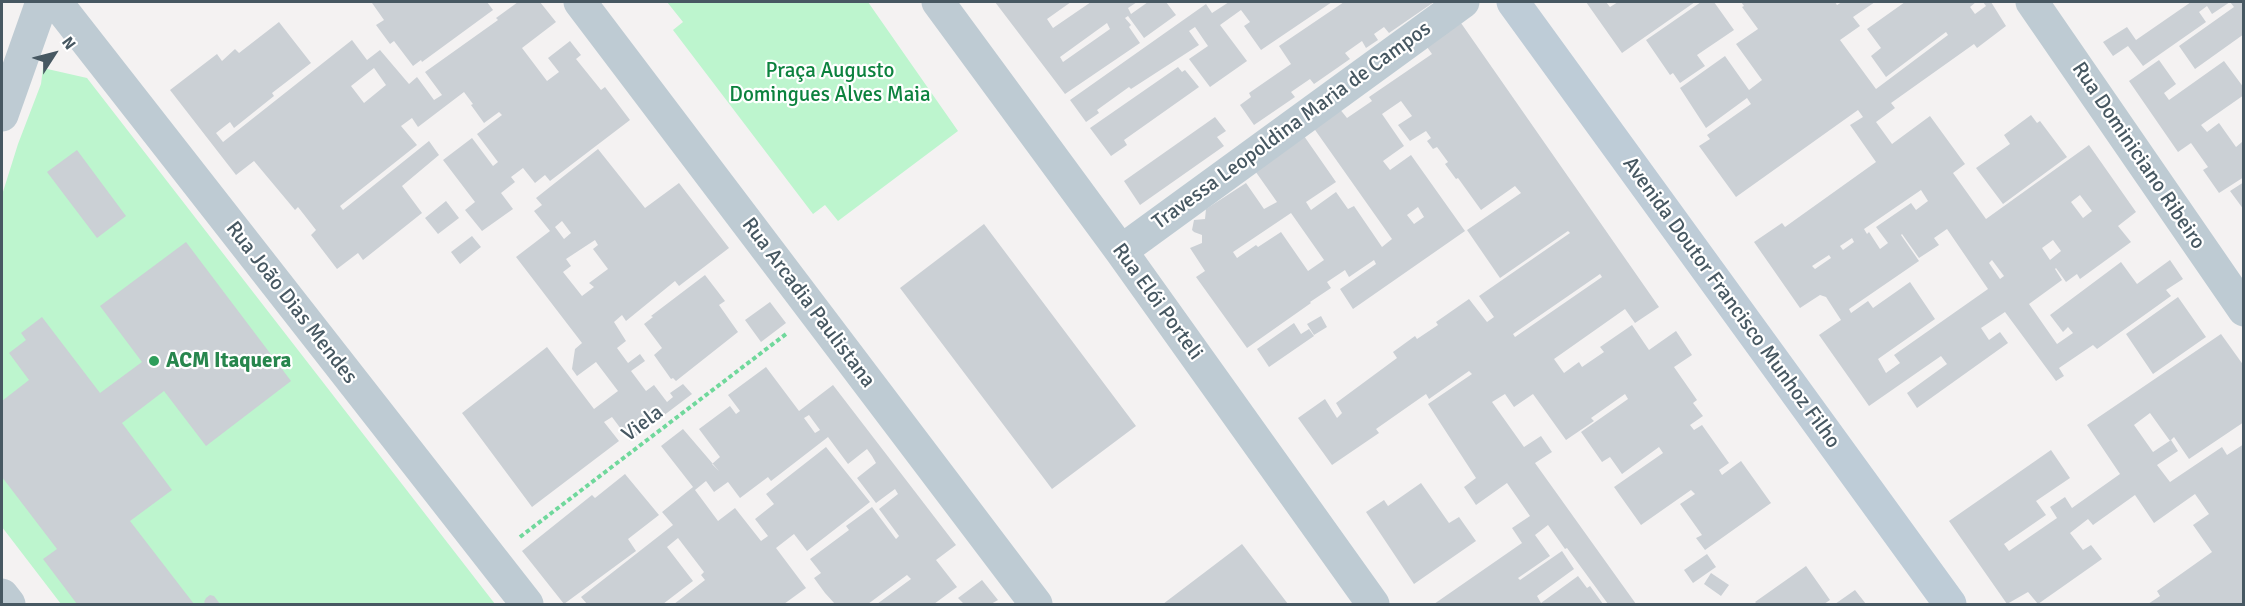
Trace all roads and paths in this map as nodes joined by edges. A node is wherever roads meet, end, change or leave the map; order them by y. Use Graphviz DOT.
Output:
graph roads {
  1 [pos="42,2"];
  2 [pos="56,2"];
  3 [pos="580,2"];
  4 [pos="938,2"];
  5 [pos="1463,2"];
  6 [pos="1513,2"];
  7 [pos="2032,2"];
  8 [pos="2,115"];
  9 [pos="1121,251"];
  10 [pos="2244,310"];
  11 [pos="814,312"];
  12 [pos="491,559"];
  13 [pos="2,595"];
  14 [pos="9,604"];
  15 [pos="527,604"];
  16 [pos="1036,604"];
  17 [pos="1373,604"];
  18 [pos="1950,604"];
  1 -- 8 [label="street"];
  2 -- 12 [label="street, Rua João Dias Mendes"];
  3 -- 11 [label="street, Rua Arcadia Paulistana"];
  4 -- 9 [label="street, Rua Elói Porteli"];
  5 -- 9 [label="street, Travessa Leopoldina Maria de Campos"];
  6 -- 18 [label="street, Avenida Doutor Francisco Munhoz Filho"];
  7 -- 10 [label="street, Rua Dominiciano Ribeiro"];
  9 -- 17 [label="street, Rua Elói Porteli"];
  11 -- 12 [label="path, Viela"];
  11 -- 16 [label="street, Rua Arcadia Paulistana"];
  12 -- 15 [label="street, Rua João Dias Mendes"];
  13 -- 14 [label="street"];
}
